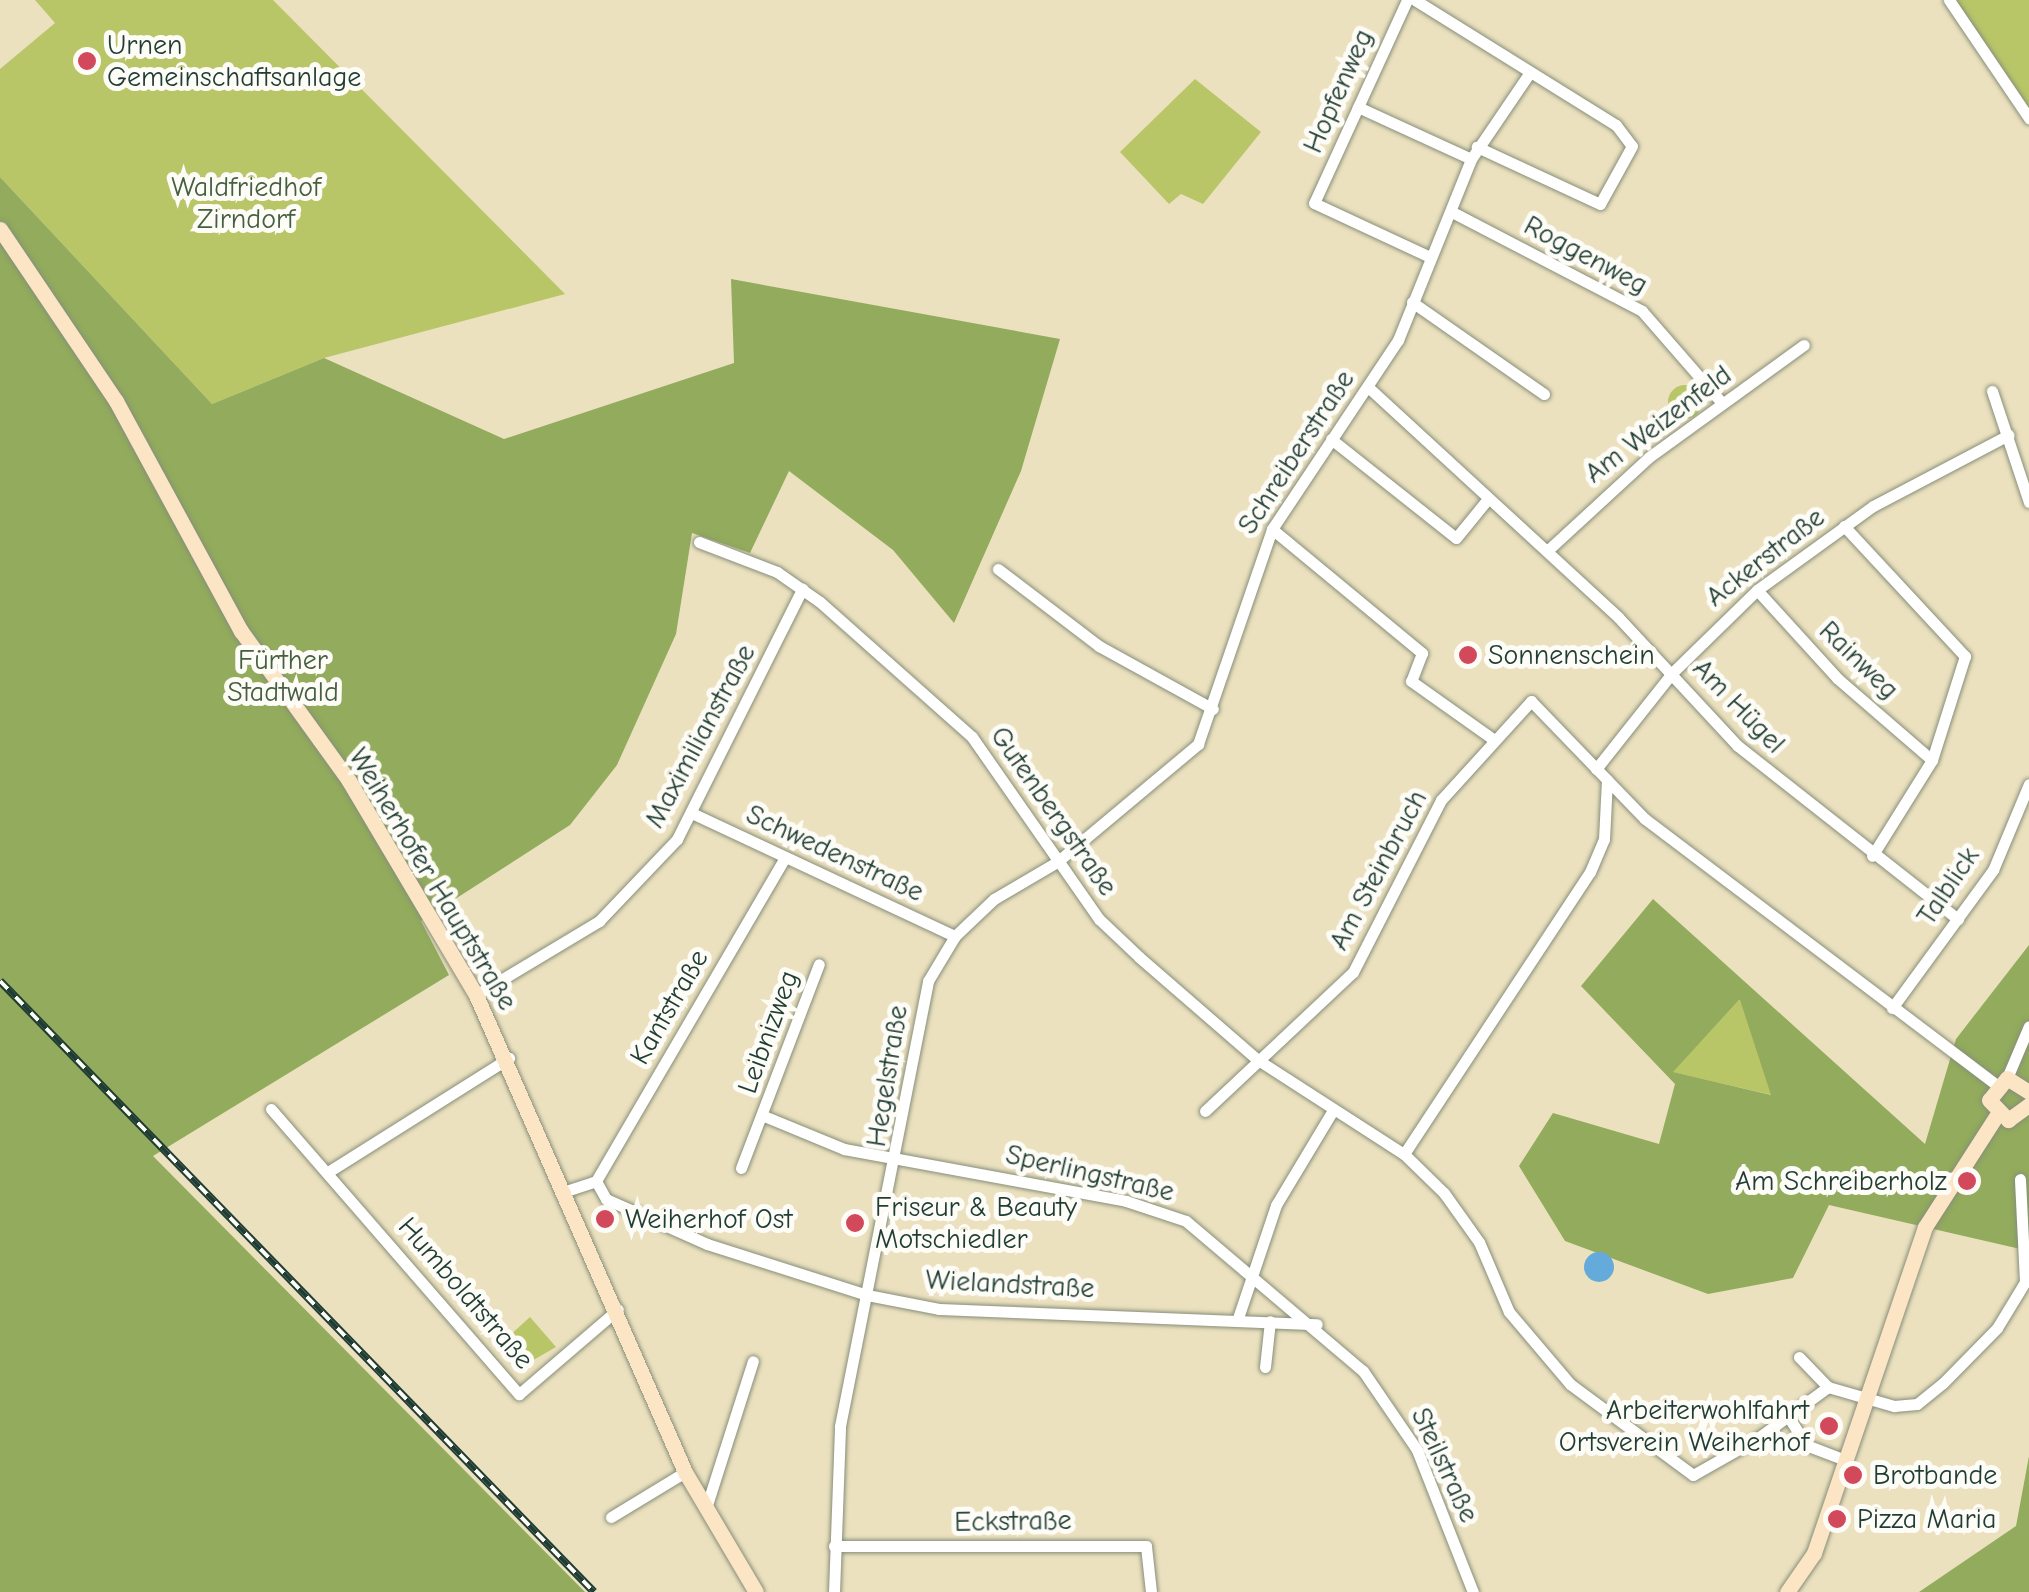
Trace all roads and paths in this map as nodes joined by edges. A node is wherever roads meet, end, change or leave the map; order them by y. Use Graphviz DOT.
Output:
graph roads {
  1 [pos="1407,0"];
  2 [pos="1415,0"];
  3 [pos="1949,0"];
  4 [pos="1528,75"];
  5 [pos="1358,106"];
  6 [pos="2029,118"];
  7 [pos="1474,153"];
  8 [pos="1454,213"];
  9 [pos="0,229"];
  10 [pos="1430,257"];
  11 [pos="1412,302"];
  12 [pos="1804,345"];
  13 [pos="1368,386"];
  14 [pos="1992,391"];
  15 [pos="1544,394"];
  16 [pos="1722,402"];
  17 [pos="2008,435"];
  18 [pos="1332,439"];
  19 [pos="1487,500"];
  20 [pos="2029,502"];
  21 [pos="1844,526"];
  22 [pos="1272,529"];
  23 [pos="700,542"];
  24 [pos="1548,550"];
  25 [pos="998,569"];
  26 [pos="802,589"];
  27 [pos="1757,590"];
  28 [pos="1672,674"];
  29 [pos="1213,709"];
  30 [pos="1492,739"];
  31 [pos="1932,760"];
  32 [pos="1596,769"];
  33 [pos="1607,780"];
  34 [pos="2029,784"];
  35 [pos="694,814"];
  36 [pos="1872,856"];
  37 [pos="785,858"];
  38 [pos="1057,862"];
  39 [pos="1958,918"];
  40 [pos="955,936"];
  41 [pos="819,964"];
  42 [pos="476,995"];
  43 [pos="1892,1008"];
  44 [pos="2029,1026"];
  45 [pos="509,1058"];
  46 [pos="1258,1060"];
  47 [pos="2001,1081"];
  48 [pos="2029,1092"];
  49 [pos="2029,1106"];
  50 [pos="272,1108"];
  51 [pos="1204,1110"];
  52 [pos="1333,1110"];
  53 [pos="1996,1115"];
  54 [pos="764,1116"];
  55 [pos="1404,1154"];
  56 [pos="900,1159"];
  57 [pos="741,1168"];
  58 [pos="328,1172"];
  59 [pos="2020,1178"];
  60 [pos="596,1181"];
  61 [pos="569,1190"];
  62 [pos="1254,1273"];
  63 [pos="867,1295"];
  64 [pos="618,1309"];
  65 [pos="1238,1318"];
  66 [pos="1270,1320"];
  67 [pos="1318,1324"];
  68 [pos="1799,1357"];
  69 [pos="753,1361"];
  70 [pos="1266,1367"];
  71 [pos="1828,1387"];
  72 [pos="1860,1397"];
  73 [pos="1788,1416"];
  74 [pos="1758,1438"];
  75 [pos="1806,1445"];
  76 [pos="1840,1458"];
  77 [pos="684,1472"];
  78 [pos="706,1508"];
  79 [pos="611,1518"];
  80 [pos="834,1546"];
  81 [pos="756,1592"];
  82 [pos="834,1592"];
  83 [pos="1151,1592"];
  84 [pos="1472,1592"];
  85 [pos="1786,1592"];
  1 -- 5 [label="street, Hopfenweg"];
  2 -- 4 [label="street"];
  3 -- 6 [label="street"];
  4 -- 7 [label="street, Schreiberstraße"];
  4 -- 7 [label="street"];
  5 -- 7 [label="street"];
  5 -- 10 [label="street, Hopfenweg"];
  7 -- 8 [label="street, Schreiberstraße"];
  8 -- 10 [label="street, Schreiberstraße"];
  8 -- 16 [label="street, Roggenweg"];
  9 -- 42 [label="street, Weiherhofer Hauptstraße"];
  10 -- 11 [label="street, Schreiberstraße"];
  11 -- 13 [label="street, Schreiberstraße"];
  11 -- 15 [label="street"];
  12 -- 16 [label="street, Am Weizenfeld"];
  13 -- 18 [label="street, Schreiberstraße"];
  13 -- 19 [label="street, Am Hügel"];
  14 -- 17 [label="street"];
  16 -- 24 [label="street, Am Weizenfeld"];
  17 -- 20 [label="street"];
  17 -- 21 [label="street, Ackerstraße"];
  18 -- 19 [label="street"];
  18 -- 22 [label="street, Schreiberstraße"];
  19 -- 24 [label="street, Am Hügel"];
  21 -- 27 [label="street, Ackerstraße"];
  21 -- 31 [label="street"];
  22 -- 29 [label="street, Schreiberstraße"];
  22 -- 30 [label="street"];
  23 -- 26 [label="street, Gutenbergstraße"];
  24 -- 28 [label="street, Am Hügel"];
  25 -- 29 [label="street"];
  26 -- 35 [label="street, Maximilianstraße"];
  26 -- 38 [label="street, Gutenbergstraße"];
  27 -- 28 [label="street, Ackerstraße"];
  27 -- 31 [label="street, Rainweg"];
  28 -- 32 [label="street, Ackerstraße"];
  28 -- 36 [label="street, Am Hügel"];
  29 -- 38 [label="street, Schreiberstraße"];
  30 -- 32 [label="street"];
  30 -- 46 [label="street, Am Steinbruch"];
  31 -- 36 [label="street"];
  32 -- 33 [label="street"];
  33 -- 43 [label="street"];
  33 -- 55 [label="street"];
  34 -- 39 [label="street, Talblick"];
  35 -- 37 [label="street, Schwedenstraße"];
  35 -- 42 [label="street, Maximilianstraße"];
  36 -- 39 [label="street, Am Hügel"];
  37 -- 40 [label="street, Schwedenstraße"];
  37 -- 60 [label="street, Kantstraße"];
  38 -- 40 [label="street, Hegelstraße"];
  38 -- 46 [label="street, Gutenbergstraße"];
  39 -- 43 [label="street, Talblick"];
  40 -- 56 [label="street, Hegelstraße"];
  41 -- 54 [label="street, Leibnizweg"];
  42 -- 45 [label="street, Weiherhofer Hauptstraße"];
  43 -- 47 [label="street"];
  44 -- 47 [label="street"];
  45 -- 58 [label="street"];
  45 -- 61 [label="street, Weiherhofer Hauptstraße"];
  46 -- 51 [label="street"];
  46 -- 52 [label="street, Gutenbergstraße"];
  47 -- 48 [label="street"];
  47 -- 53 [label="street"];
  49 -- 53 [label="street"];
  50 -- 58 [label="street, Humboldtstraße"];
  52 -- 55 [label="street, Gutenbergstraße"];
  52 -- 62 [label="street"];
  53 -- 72 [label="street"];
  54 -- 56 [label="street, Leibnizweg"];
  54 -- 57 [label="street, Leibnizweg"];
  55 -- 74 [label="street, Gutenbergstraße"];
  56 -- 62 [label="street, Sperlingstraße"];
  56 -- 63 [label="street, Hegelstraße"];
  58 -- 64 [label="street, Humboldtstraße"];
  59 -- 72 [label="street"];
  60 -- 61 [label="street"];
  60 -- 63 [label="street, Wielandstraße"];
  61 -- 64 [label="street, Weiherhofer Hauptstraße"];
  62 -- 65 [label="street"];
  62 -- 67 [label="street, Sperlingstraße"];
  63 -- 65 [label="street, Wielandstraße"];
  63 -- 80 [label="street, Hegelstraße"];
  64 -- 77 [label="street, Weiherhofer Hauptstraße"];
  65 -- 66 [label="street, Wielandstraße"];
  66 -- 67 [label="street, Wielandstraße"];
  66 -- 70 [label="street"];
  67 -- 84 [label="street, Steilstraße"];
  68 -- 71 [label="street"];
  69 -- 78 [label="street"];
  71 -- 72 [label="street"];
  71 -- 73 [label="street"];
  72 -- 76 [label="street"];
  73 -- 74 [label="street"];
  73 -- 75 [label="street"];
  74 -- 75 [label="street"];
  75 -- 76 [label="street"];
  76 -- 85 [label="street"];
  77 -- 78 [label="street, Weiherhofer Hauptstraße"];
  77 -- 79 [label="street"];
  78 -- 81 [label="street, Weiherhofer Hauptstraße"];
  80 -- 82 [label="street, Hegelstraße"];
  80 -- 83 [label="street, Eckstraße"];
}
